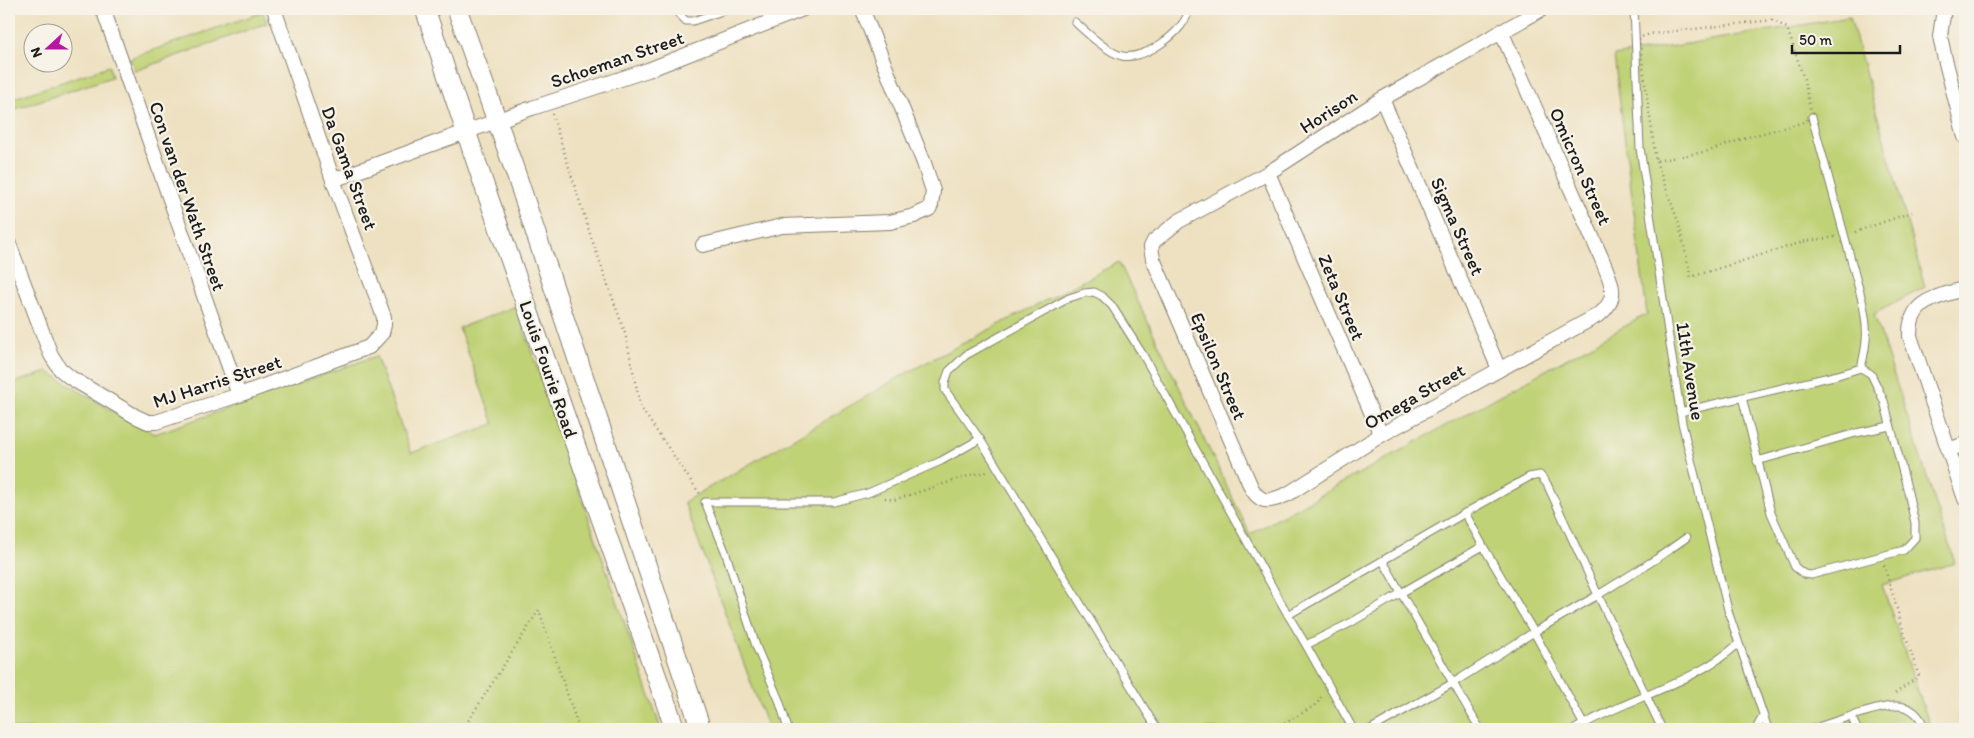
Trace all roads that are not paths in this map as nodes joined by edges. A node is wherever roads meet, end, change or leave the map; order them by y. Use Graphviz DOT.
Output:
graph roads {
  1 [pos="102,9"];
  2 [pos="274,9"];
  3 [pos="425,9"];
  4 [pos="457,9"];
  5 [pos="674,9"];
  6 [pos="728,9"];
  7 [pos="804,9"];
  8 [pos="862,9"];
  9 [pos="1189,9"];
  10 [pos="1542,9"];
  11 [pos="1634,9"];
  12 [pos="1944,9"];
  13 [pos="1076,22"];
  14 [pos="1502,31"];
  15 [pos="1382,99"];
  16 [pos="1812,117"];
  17 [pos="497,121"];
  18 [pos="466,132"];
  19 [pos="1965,137"];
  20 [pos="1268,173"];
  21 [pos="333,180"];
  22 [pos="9,244"];
  23 [pos="703,244"];
  24 [pos="1153,259"];
  25 [pos="1965,288"];
  26 [pos="1600,314"];
  27 [pos="378,338"];
  28 [pos="1861,368"];
  29 [pos="1499,369"];
  30 [pos="239,395"];
  31 [pos="1742,397"];
  32 [pos="1680,412"];
  33 [pos="1890,426"];
  34 [pos="1381,435"];
  35 [pos="980,439"];
  36 [pos="1965,444"];
  37 [pos="1948,450"];
  38 [pos="1756,461"];
  39 [pos="1251,487"];
  40 [pos="1965,499"];
  41 [pos="1464,513"];
  42 [pos="1686,538"];
  43 [pos="1483,546"];
  44 [pos="1383,561"];
  45 [pos="1400,593"];
  46 [pos="1598,595"];
  47 [pos="1288,615"];
  48 [pos="1534,632"];
  49 [pos="1738,644"];
  50 [pos="1306,645"];
  51 [pos="1453,683"];
  52 [pos="1646,695"];
  53 [pos="1763,716"];
  54 [pos="1851,716"];
  55 [pos="1585,727"];
  56 [pos="675,729"];
  57 [pos="701,729"];
  58 [pos="788,729"];
  59 [pos="1157,729"];
  60 [pos="1353,729"];
  61 [pos="1371,729"];
  62 [pos="1480,729"];
  63 [pos="1575,729"];
  64 [pos="1662,729"];
  65 [pos="1756,729"];
  66 [pos="1768,729"];
  67 [pos="1812,729"];
  68 [pos="1856,729"];
  69 [pos="1925,729"];
  1 -- 30 [label="street, Con van der Wath Street"];
  2 -- 21 [label="street, Da Gama Street"];
  3 -- 18 [label="main road, Louis Fourie Road"];
  4 -- 17 [label="main road, Louis Fourie Road"];
  5 -- 6 [label="lane"];
  7 -- 17 [label="street, Schoeman Street"];
  8 -- 23 [label="street"];
  9 -- 13 [label="lane"];
  10 -- 14 [label="street, Horison"];
  11 -- 32 [label="lane, 11th Avenue"];
  12 -- 19 [label="street"];
  14 -- 15 [label="street, Horison"];
  14 -- 26 [label="street, Omicron Street"];
  15 -- 20 [label="street, Horison"];
  15 -- 29 [label="street, Sigma Street"];
  16 -- 28 [label="lane"];
  17 -- 18 [label="street, Schoeman Street"];
  17 -- 57 [label="main road, Louis Fourie Road"];
  18 -- 21 [label="street, Schoeman Street"];
  18 -- 56 [label="main road, Louis Fourie Road"];
  20 -- 24 [label="street, Horison"];
  20 -- 34 [label="street, Zeta Street"];
  21 -- 27 [label="street, Da Gama Street"];
  22 -- 30 [label="street, MJ Harris Street"];
  24 -- 39 [label="street, Epsilon Street"];
  25 -- 37 [label="street"];
  26 -- 29 [label="street, Omega Street"];
  27 -- 30 [label="street, MJ Harris Street"];
  28 -- 31 [label="lane"];
  28 -- 33 [label="lane"];
  29 -- 34 [label="street, Omega Street"];
  31 -- 32 [label="lane"];
  31 -- 38 [label="lane"];
  32 -- 49 [label="lane, 11th Avenue"];
  33 -- 38 [label="lane"];
  33 -- 38 [label="lane"];
  34 -- 39 [label="street, Omega Street"];
  35 -- 47 [label="lane"];
  35 -- 58 [label="lane"];
  35 -- 59 [label="lane"];
  36 -- 37 [label="street"];
  37 -- 40 [label="street"];
  41 -- 43 [label="lane"];
  41 -- 44 [label="lane"];
  41 -- 46 [label="lane"];
  42 -- 46 [label="lane"];
  43 -- 45 [label="lane"];
  43 -- 48 [label="lane"];
  44 -- 45 [label="lane"];
  44 -- 47 [label="lane"];
  45 -- 50 [label="lane"];
  45 -- 51 [label="lane"];
  46 -- 48 [label="lane"];
  46 -- 52 [label="lane"];
  47 -- 50 [label="lane"];
  48 -- 51 [label="lane"];
  48 -- 55 [label="lane"];
  49 -- 52 [label="lane"];
  49 -- 53 [label="lane, 11th Avenue"];
  50 -- 60 [label="lane"];
  51 -- 61 [label="lane"];
  51 -- 62 [label="lane"];
  52 -- 55 [label="lane"];
  52 -- 64 [label="lane"];
  53 -- 65 [label="lane"];
  53 -- 66 [label="lane, 11th Avenue"];
  54 -- 67 [label="lane"];
  54 -- 68 [label="lane"];
  54 -- 69 [label="lane"];
  55 -- 63 [label="lane"];
}
